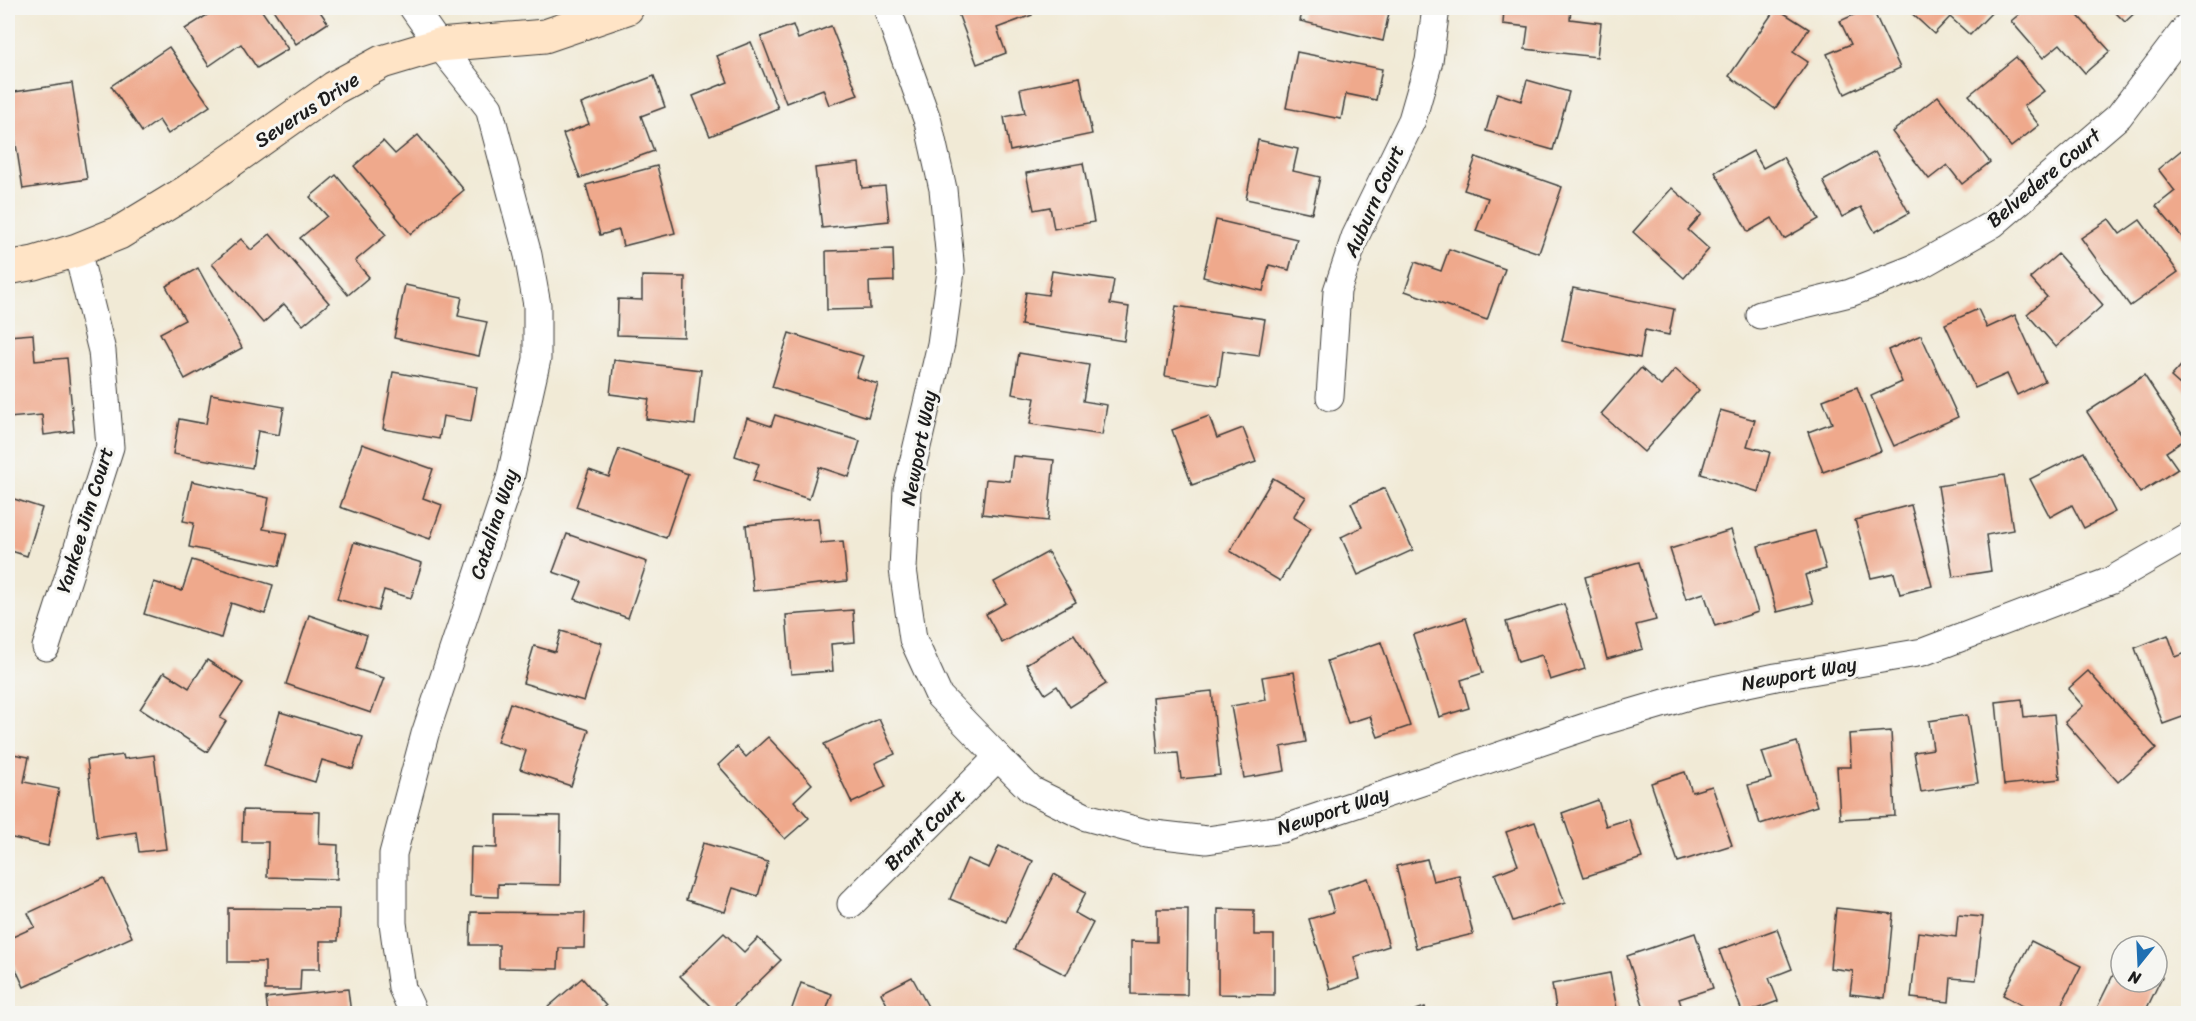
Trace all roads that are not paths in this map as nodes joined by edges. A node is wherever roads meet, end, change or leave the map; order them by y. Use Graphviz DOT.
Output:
graph roads {
  1 [pos="413,8"];
  2 [pos="627,8"];
  3 [pos="887,8"];
  4 [pos="1436,8"];
  5 [pos="2188,25"];
  6 [pos="439,45"];
  7 [pos="77,250"];
  8 [pos="8,268"];
  9 [pos="1760,315"];
  10 [pos="1330,397"];
  11 [pos="2188,536"];
  12 [pos="46,647"];
  13 [pos="998,757"];
  14 [pos="851,904"];
  15 [pos="414,1014"];
  1 -- 6 [label="street, Catalina Way"];
  2 -- 6 [label="street, Severus Drive"];
  3 -- 13 [label="street, Newport Way"];
  4 -- 10 [label="street, Auburn Court"];
  5 -- 9 [label="street, Belvedere Court"];
  6 -- 7 [label="street, Severus Drive"];
  6 -- 15 [label="street, Catalina Way"];
  7 -- 8 [label="street, Severus Drive"];
  7 -- 12 [label="street, Yankee Jim Court"];
  11 -- 13 [label="street, Newport Way"];
  13 -- 14 [label="street, Brant Court"];
}
